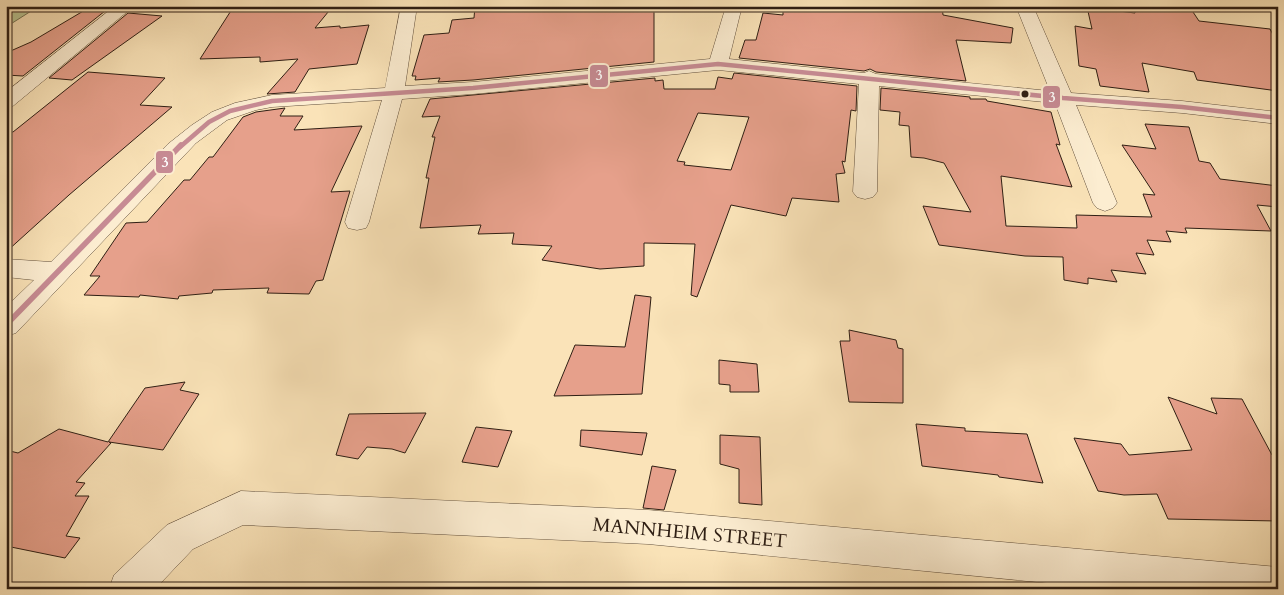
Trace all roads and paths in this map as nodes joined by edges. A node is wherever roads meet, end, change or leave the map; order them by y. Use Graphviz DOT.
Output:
graph roads {
  1 [pos="126,6"];
  2 [pos="409,6"];
  3 [pos="734,6"];
  4 [pos="1024,6"];
  5 [pos="718,64"];
  6 [pos="869,77"];
  7 [pos="394,92"];
  8 [pos="1063,98"];
  9 [pos="6,102"];
  10 [pos="1278,118"];
  11 [pos="865,192"];
  12 [pos="1105,203"];
  13 [pos="357,222"];
  14 [pos="6,268"];
  15 [pos="57,272"];
  16 [pos="6,325"];
  17 [pos="1278,586"];
  18 [pos="128,589"];
  1 -- 9 [label="street"];
  2 -- 7 [label="street"];
  3 -- 5 [label="street"];
  4 -- 8 [label="street"];
  5 -- 6 [label="street"];
  5 -- 7 [label="street"];
  6 -- 8 [label="street"];
  6 -- 11 [label="street"];
  7 -- 13 [label="street"];
  7 -- 15 [label="street"];
  8 -- 10 [label="street"];
  8 -- 12 [label="street"];
  14 -- 15 [label="street"];
  15 -- 16 [label="street"];
  17 -- 18 [label="street, MANNHEIM STREET"];
}
